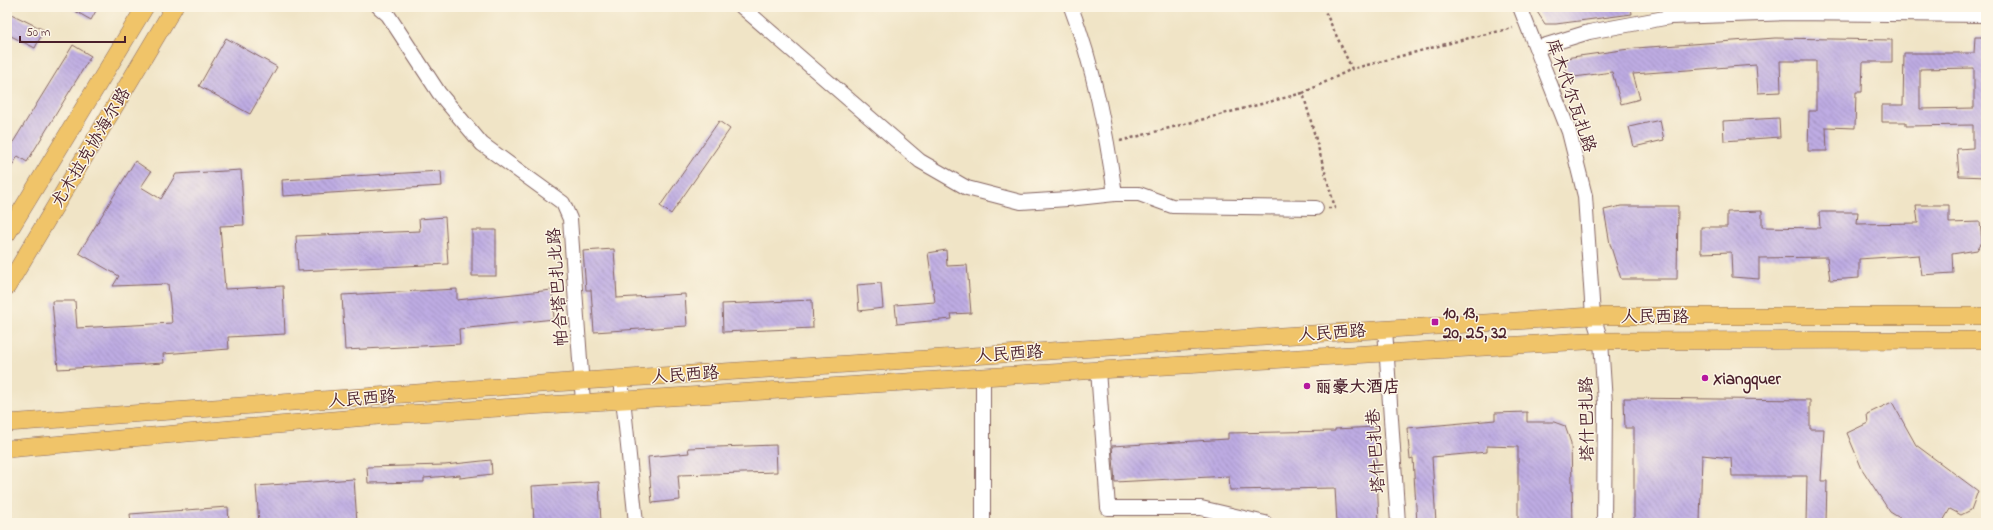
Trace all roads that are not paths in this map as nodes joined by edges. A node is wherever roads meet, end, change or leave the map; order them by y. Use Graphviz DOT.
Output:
graph roads {
  1 [pos="145,7"];
  2 [pos="174,7"];
  3 [pos="378,7"];
  4 [pos="742,7"];
  5 [pos="1071,7"];
  6 [pos="1520,7"];
  7 [pos="1986,15"];
  8 [pos="1537,48"];
  9 [pos="1116,194"];
  10 [pos="1316,208"];
  11 [pos="7,234"];
  12 [pos="7,287"];
  13 [pos="1593,316"];
  14 [pos="1986,316"];
  15 [pos="1385,329"];
  16 [pos="1986,340"];
  17 [pos="1601,341"];
  18 [pos="1386,353"];
  19 [pos="1098,370"];
  20 [pos="983,377"];
  21 [pos="621,379"];
  22 [pos="582,381"];
  23 [pos="623,400"];
  24 [pos="583,402"];
  25 [pos="7,423"];
  26 [pos="7,449"];
  27 [pos="636,523"];
  28 [pos="983,523"];
  29 [pos="1265,523"];
  30 [pos="1398,523"];
  31 [pos="1604,523"];
  1 -- 11 [label="main road, 尤木拉克协海尔路"];
  2 -- 12 [label="main road, 尤木拉克协海尔路"];
  3 -- 22 [label="street, 帕合塔巴扎北路"];
  4 -- 9 [label="street"];
  5 -- 9 [label="street"];
  6 -- 8 [label="street, 库木代尔瓦扎路"];
  7 -- 8 [label="street"];
  8 -- 13 [label="street, 库木代尔瓦扎路"];
  9 -- 10 [label="street"];
  13 -- 14 [label="main road, 人民西路"];
  13 -- 15 [label="main road, 人民西路"];
  13 -- 17 [label="street, 塔什巴扎路"];
  15 -- 18 [label="street, 塔什巴扎巷"];
  15 -- 21 [label="main road, 人民西路"];
  16 -- 17 [label="main road, 人民西路"];
  17 -- 18 [label="main road, 人民西路"];
  17 -- 31 [label="street, 塔什巴扎路"];
  18 -- 19 [label="main road, 人民西路"];
  18 -- 30 [label="street, 塔什巴扎巷"];
  19 -- 20 [label="main road, 人民西路"];
  19 -- 29 [label="street"];
  20 -- 23 [label="main road, 人民西路"];
  20 -- 28 [label="street"];
  21 -- 22 [label="main road, 人民西路"];
  21 -- 23 [label="street"];
  22 -- 24 [label="street, 帕合塔巴扎北路"];
  22 -- 25 [label="main road, 人民西路"];
  23 -- 24 [label="main road, 人民西路"];
  23 -- 27 [label="street"];
  24 -- 26 [label="main road, 人民西路"];
}
